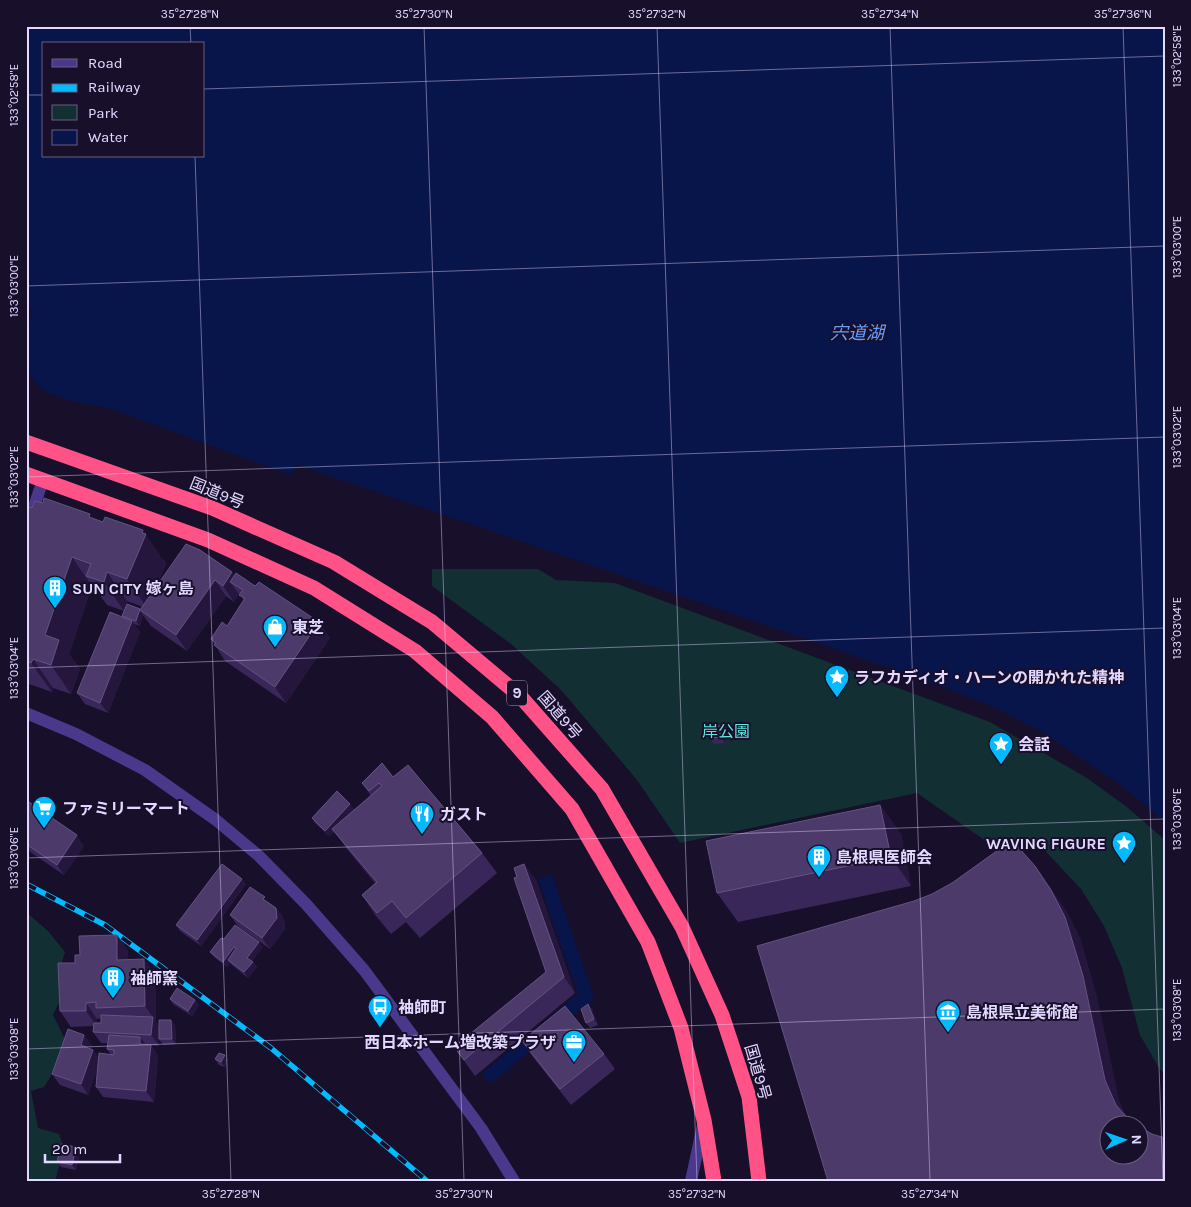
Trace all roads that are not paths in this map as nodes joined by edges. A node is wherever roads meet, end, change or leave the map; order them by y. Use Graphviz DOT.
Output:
graph roads {
  1 [pos="26,442"];
  2 [pos="26,474"];
  3 [pos="43,480"];
  4 [pos="26,530"];
  5 [pos="26,713"];
  6 [pos="704,1120"];
  7 [pos="514,1181"];
  8 [pos="690,1181"];
  9 [pos="714,1181"];
  10 [pos="759,1181"];
  1 -- 10 [label="highway, 国道9号 / 9"];
  2 -- 3 [label="highway, 9"];
  3 -- 4 [label="street"];
  3 -- 6 [label="highway, 9"];
  5 -- 7 [label="street"];
  6 -- 8 [label="street"];
  6 -- 9 [label="highway, 9"];
}
